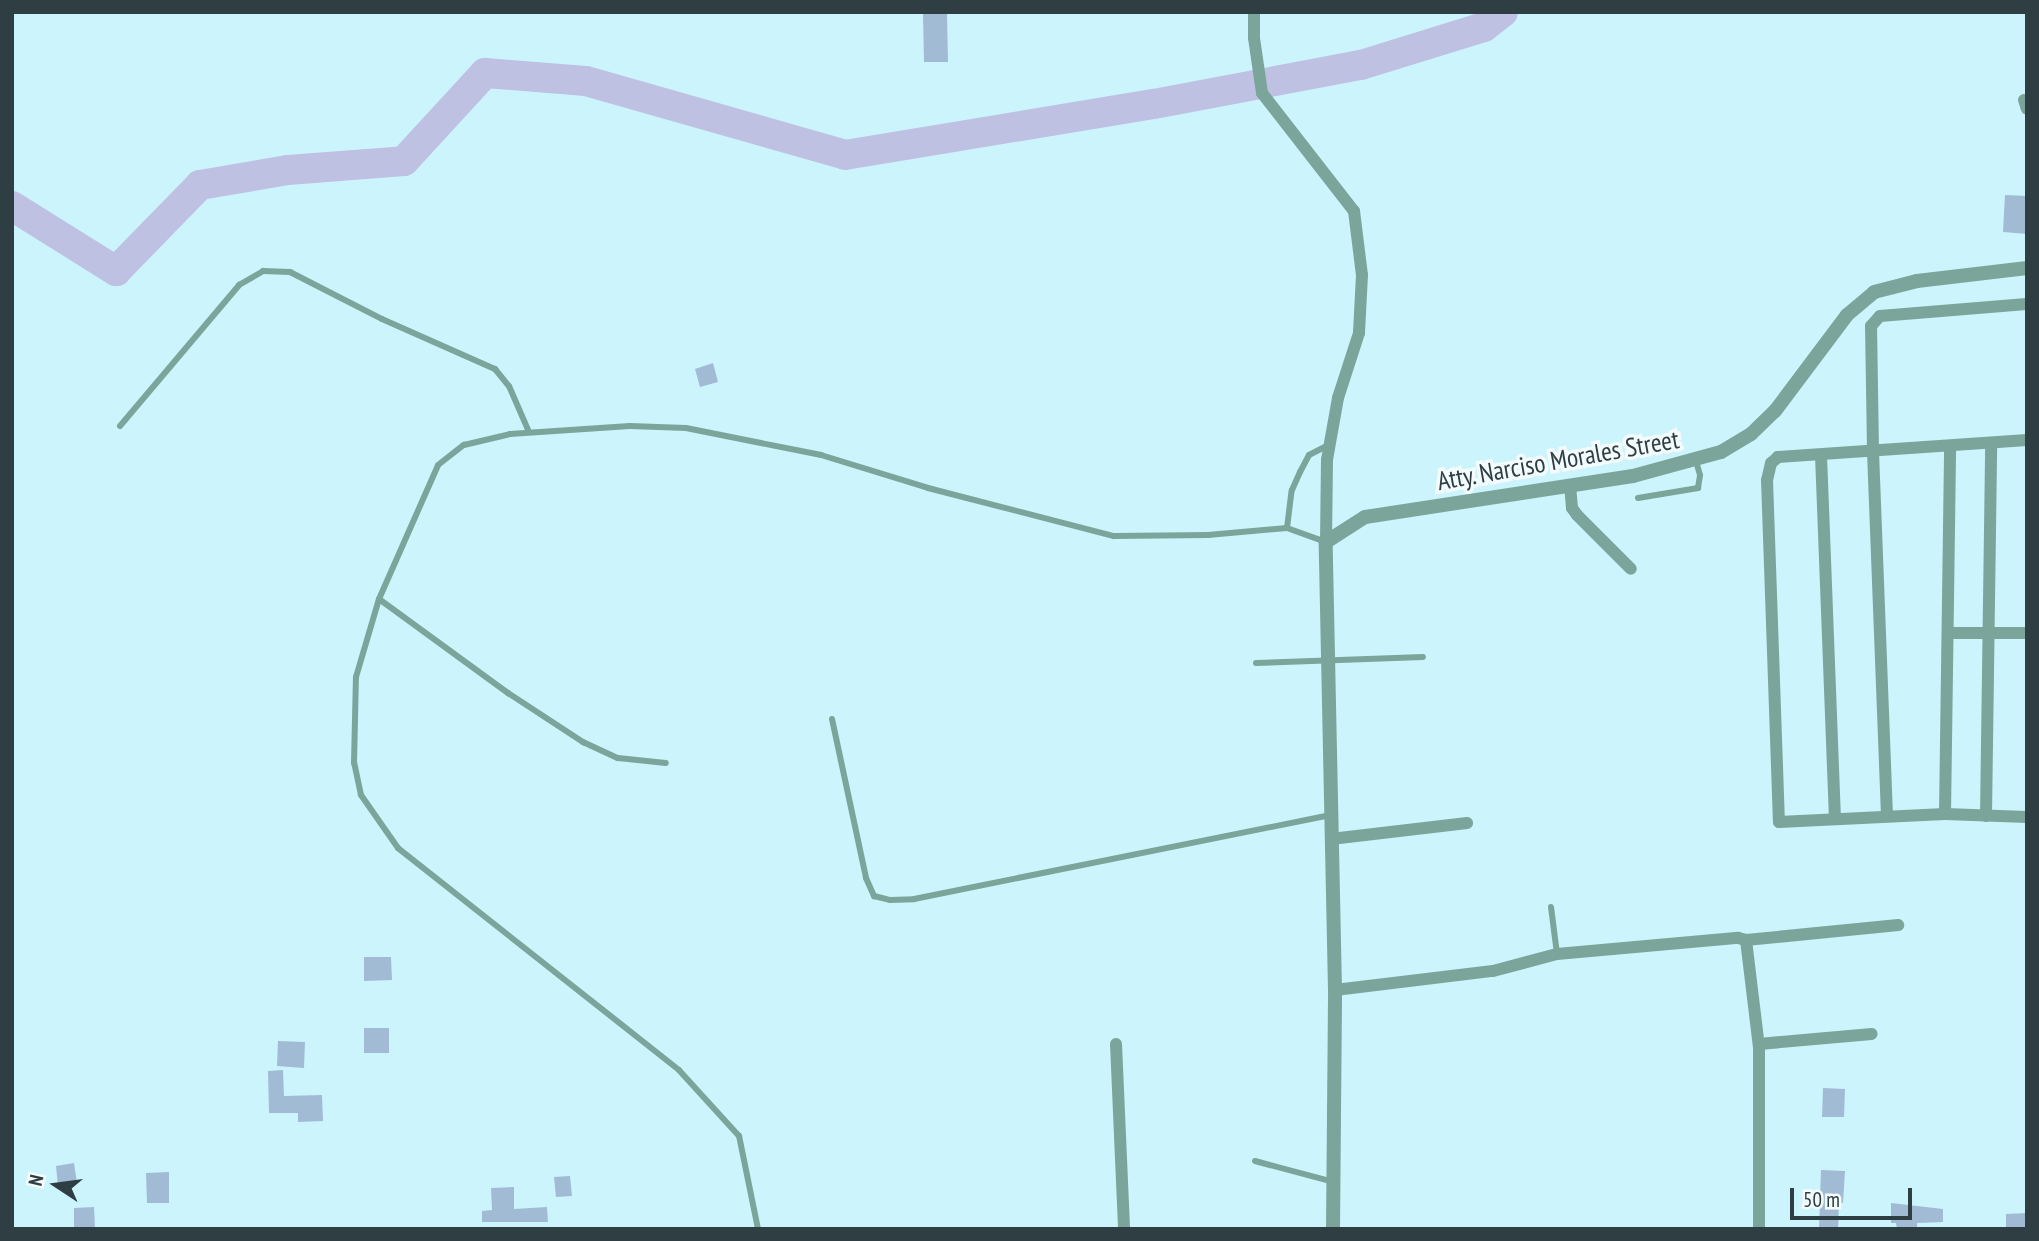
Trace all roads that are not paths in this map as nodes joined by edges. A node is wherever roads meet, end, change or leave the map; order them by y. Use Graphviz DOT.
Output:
graph roads {
  1 [pos="1254,12"];
  2 [pos="2027,268"];
  3 [pos="2027,304"];
  4 [pos="120,426"];
  5 [pos="529,432"];
  6 [pos="2027,440"];
  7 [pos="1991,443"];
  8 [pos="1330,444"];
  9 [pos="1950,446"];
  10 [pos="1873,451"];
  11 [pos="1821,455"];
  12 [pos="1696,461"];
  13 [pos="1570,485"];
  14 [pos="1638,498"];
  15 [pos="1287,528"];
  16 [pos="1326,542"];
  17 [pos="1631,569"];
  18 [pos="379,599"];
  19 [pos="1948,633"];
  20 [pos="1988,634"];
  21 [pos="2027,634"];
  22 [pos="1423,657"];
  23 [pos="1327,660"];
  24 [pos="1256,663"];
  25 [pos="832,719"];
  26 [pos="666,763"];
  27 [pos="1945,814"];
  28 [pos="1331,815"];
  29 [pos="1888,816"];
  30 [pos="1986,816"];
  31 [pos="2027,817"];
  32 [pos="1835,819"];
  33 [pos="1467,823"];
  34 [pos="1331,839"];
  35 [pos="1551,907"];
  36 [pos="1898,925"];
  37 [pos="1746,940"];
  38 [pos="1557,954"];
  39 [pos="1335,990"];
  40 [pos="1872,1034"];
  41 [pos="1116,1044"];
  42 [pos="1759,1044"];
  43 [pos="1255,1161"];
  44 [pos="1336,1182"];
  45 [pos="758,1229"];
  46 [pos="1124,1229"];
  47 [pos="1333,1229"];
  48 [pos="1759,1229"];
  1 -- 8 [label="street"];
  2 -- 12 [label="street, Atty. Narciso Morales Street"];
  3 -- 10 [label="street"];
  4 -- 5 [label="lane"];
  5 -- 15 [label="lane"];
  5 -- 18 [label="lane"];
  6 -- 7 [label="street"];
  7 -- 9 [label="street"];
  7 -- 20 [label="street"];
  8 -- 15 [label="lane"];
  8 -- 16 [label="street"];
  9 -- 10 [label="street"];
  9 -- 19 [label="street"];
  10 -- 11 [label="street"];
  10 -- 29 [label="street"];
  11 -- 32 [label="street"];
  11 -- 32 [label="street"];
  12 -- 13 [label="street, Atty. Narciso Morales Street"];
  12 -- 14 [label="lane"];
  13 -- 16 [label="street, Atty. Narciso Morales Street"];
  13 -- 17 [label="street"];
  15 -- 16 [label="lane"];
  16 -- 23 [label="street"];
  18 -- 26 [label="lane"];
  18 -- 45 [label="lane"];
  19 -- 20 [label="street"];
  19 -- 27 [label="street"];
  20 -- 21 [label="street"];
  20 -- 30 [label="street"];
  22 -- 23 [label="lane"];
  23 -- 24 [label="lane"];
  23 -- 28 [label="street"];
  25 -- 28 [label="lane"];
  27 -- 29 [label="street"];
  27 -- 30 [label="street"];
  28 -- 34 [label="street"];
  29 -- 32 [label="street"];
  30 -- 31 [label="street"];
  33 -- 34 [label="street"];
  34 -- 39 [label="street"];
  35 -- 38 [label="lane"];
  36 -- 37 [label="street"];
  37 -- 38 [label="street"];
  37 -- 42 [label="street"];
  38 -- 39 [label="street"];
  39 -- 44 [label="street"];
  40 -- 42 [label="street"];
  41 -- 46 [label="street"];
  42 -- 48 [label="street"];
  43 -- 44 [label="lane"];
  44 -- 47 [label="street"];
}
